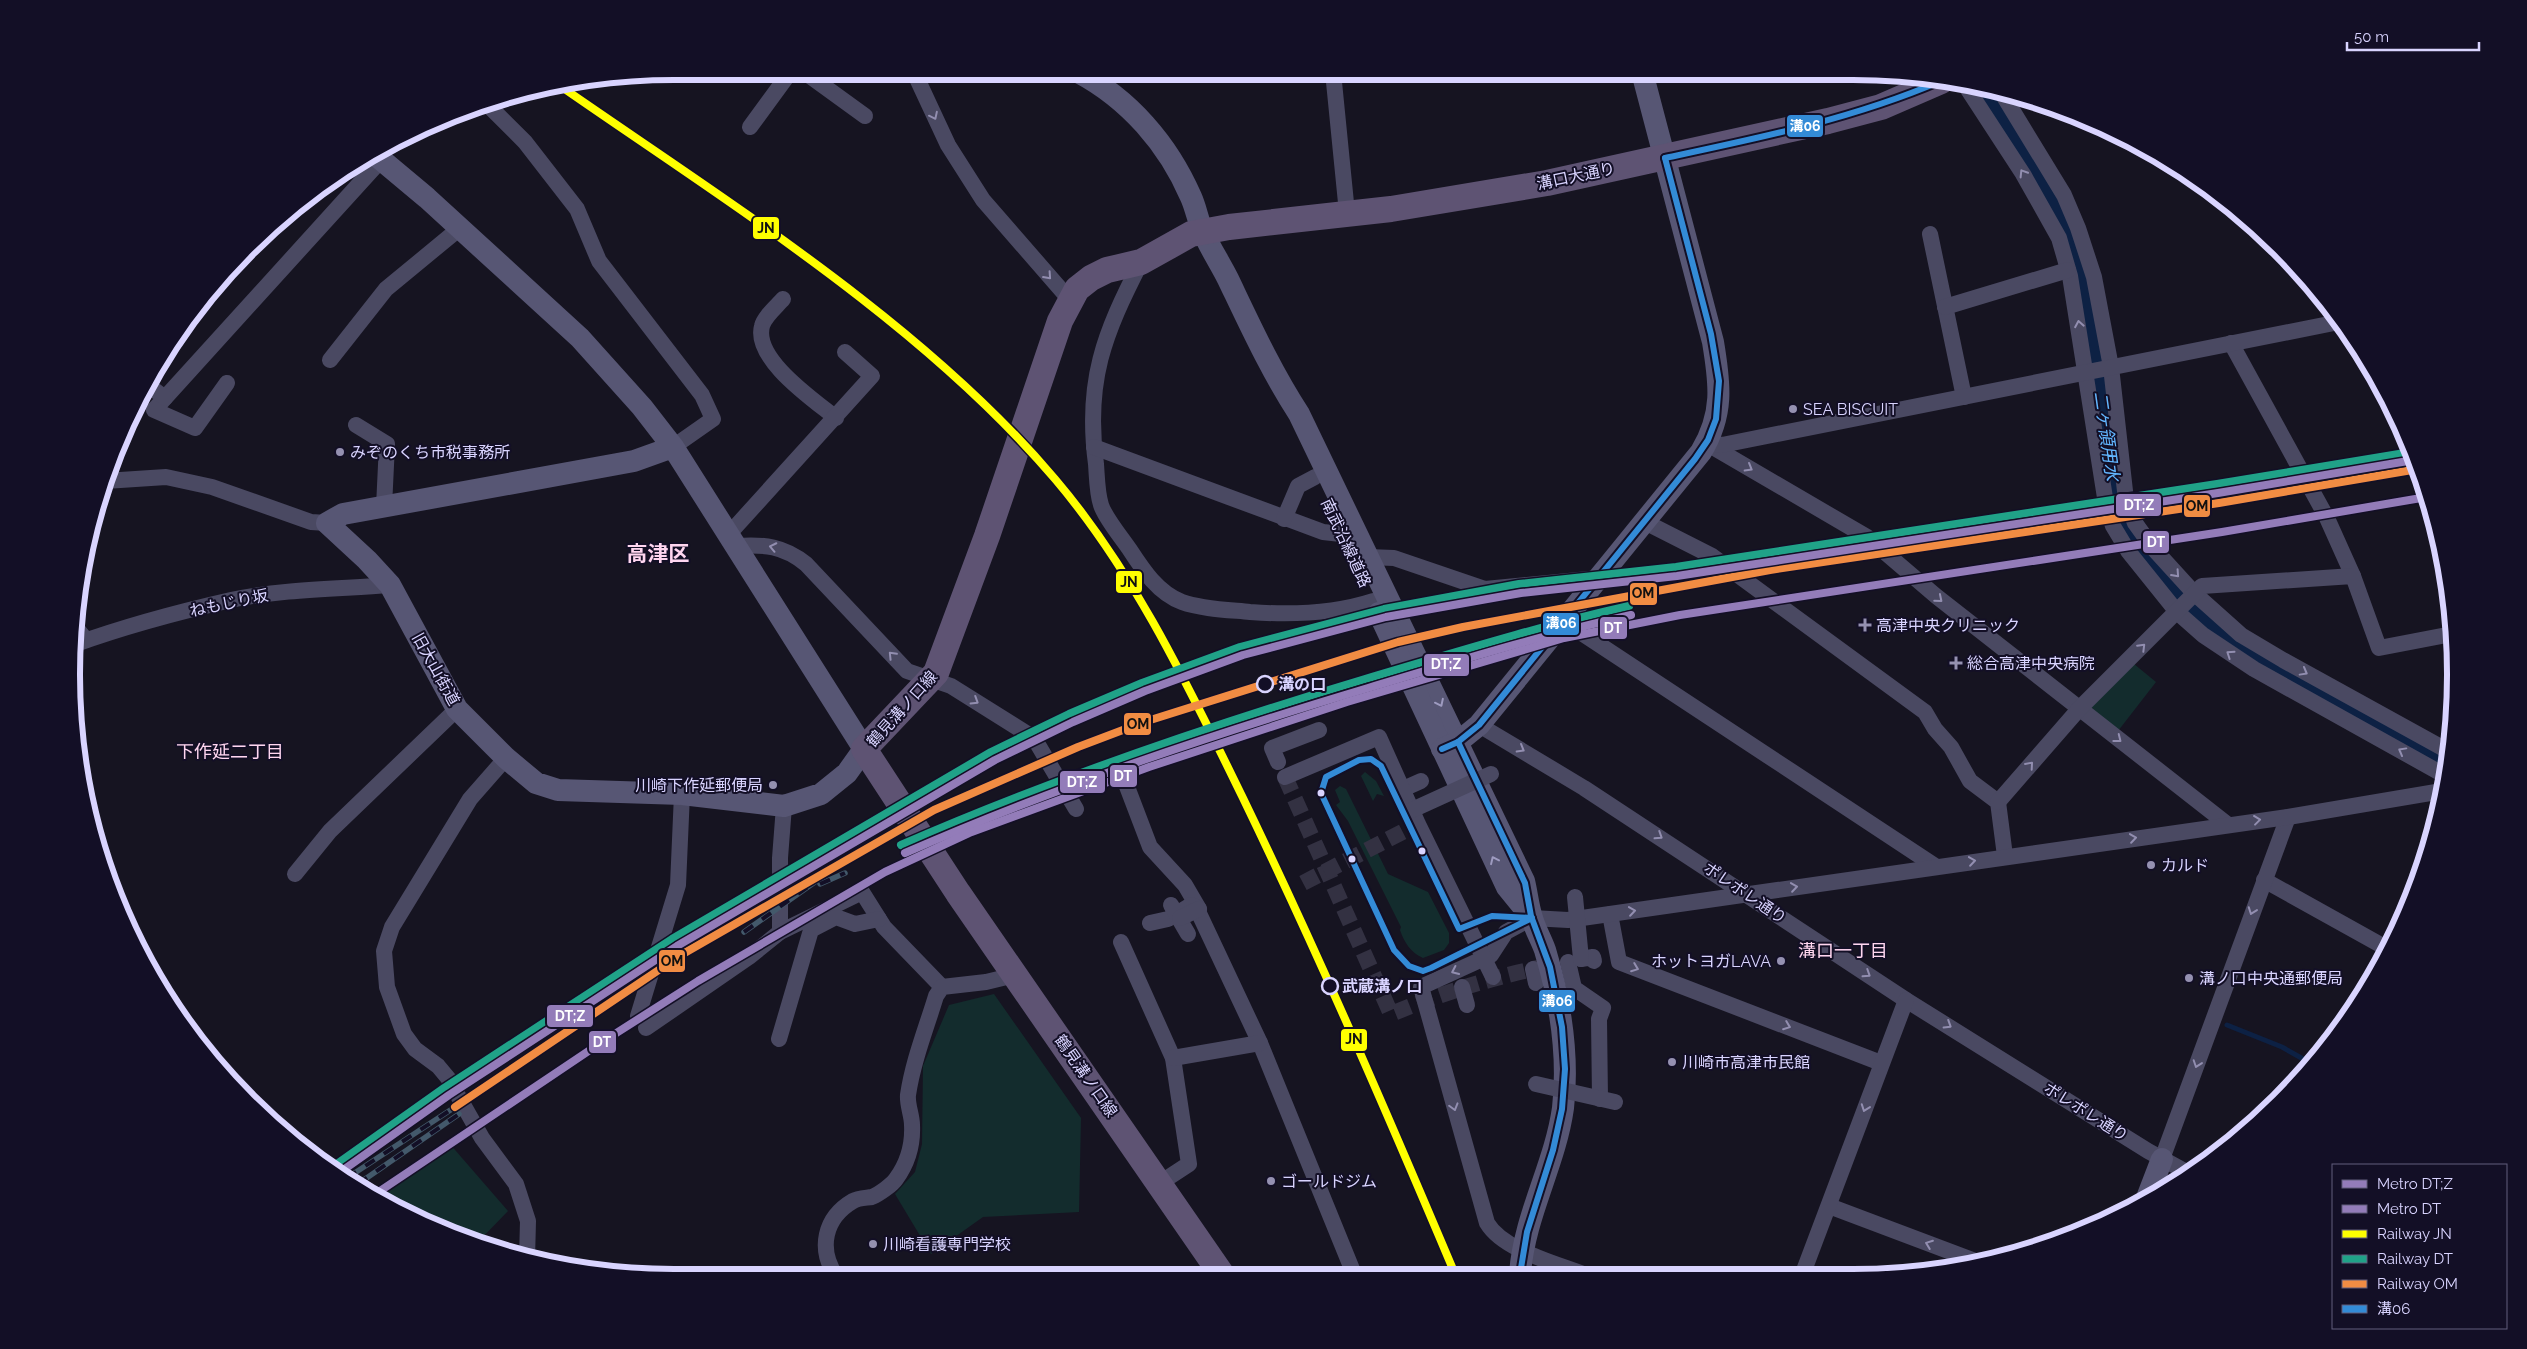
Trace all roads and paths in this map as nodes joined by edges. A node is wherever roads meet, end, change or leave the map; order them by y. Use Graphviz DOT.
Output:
graph roads {
  1 [pos="784,80"];
  2 [pos="816,80"];
  3 [pos="918,80"];
  4 [pos="1093,80"];
  5 [pos="1334,80"];
  6 [pos="1644,80"];
  7 [pos="1931,85"];
  8 [pos="1969,91"];
  9 [pos="2006,100"];
  10 [pos="491,109"];
  11 [pos="865,116"];
  12 [pos="750,126"];
  13 [pos="1665,158"];
  14 [pos="379,159"];
  15 [pos="367,166"];
  16 [pos="1348,212"];
  17 [pos="460,228"];
  18 [pos="1203,232"];
  19 [pos="1930,234"];
  20 [pos="1141,262"];
  21 [pos="2068,270"];
  22 [pos="783,299"];
  23 [pos="1070,300"];
  24 [pos="1945,306"];
  25 [pos="2332,323"];
  26 [pos="2231,344"];
  27 [pos="845,352"];
  28 [pos="330,360"];
  29 [pos="2099,370"];
  30 [pos="1276,378"];
  31 [pos="227,383"];
  32 [pos="153,389"];
  33 [pos="165,398"];
  34 [pos="1964,398"];
  35 [pos="836,418"];
  36 [pos="356,425"];
  37 [pos="1706,443"];
  38 [pos="673,447"];
  39 [pos="1094,447"];
  40 [pos="1315,477"];
  41 [pos="113,481"];
  42 [pos="384,507"];
  43 [pos="1284,519"];
  44 [pos="1645,522"];
  45 [pos="327,523"];
  46 [pos="1341,534"];
  47 [pos="733,540"];
  48 [pos="1368,558"];
  49 [pos="2353,576"];
  50 [pos="1599,578"];
  51 [pos="390,585"];
  52 [pos="1373,601"];
  53 [pos="2185,602"];
  54 [pos="1565,622"];
  55 [pos="2446,635"];
  56 [pos="81,642"];
  57 [pos="2259,646"];
  58 [pos="2248,666"];
  59 [pos="932,680"];
  60 [pos="457,709"];
  61 [pos="2079,709"];
  62 [pos="2372,709"];
  63 [pos="1479,725"];
  64 [pos="2362,729"];
  65 [pos="1319,730"];
  66 [pos="1450,745"];
  67 [pos="2442,748"];
  68 [pos="864,749"];
  69 [pos="506,758"];
  70 [pos="1278,762"];
  71 [pos="1490,769"];
  72 [pos="2439,771"];
  73 [pos="1286,777"];
  74 [pos="1421,781"];
  75 [pos="1126,784"];
  76 [pos="1403,789"];
  77 [pos="2436,792"];
  78 [pos="682,794"];
  79 [pos="1998,802"];
  80 [pos="784,806"];
  81 [pos="1076,809"];
  82 [pos="1412,810"];
  83 [pos="2288,817"];
  84 [pos="2227,824"];
  85 [pos="2005,856"];
  86 [pos="1935,866"];
  87 [pos="295,874"];
  88 [pos="2264,880"];
  89 [pos="1746,893"];
  90 [pos="1572,904"];
  91 [pos="1610,914"];
  92 [pos="1532,918"];
  93 [pos="879,919"];
  94 [pos="1150,923"];
  95 [pos="780,932"];
  96 [pos="1188,934"];
  97 [pos="1121,942"];
  98 [pos="2381,945"];
  99 [pos="1594,958"];
  100 [pos="1568,962"];
  101 [pos="1015,975"];
  102 [pos="1493,977"];
  103 [pos="942,987"];
  104 [pos="1462,987"];
  105 [pos="1906,1000"];
  106 [pos="1467,1005"];
  107 [pos="779,1039"];
  108 [pos="1260,1043"];
  109 [pos="1173,1058"];
  110 [pos="1881,1062"];
  111 [pos="1544,1087"];
  112 [pos="2162,1158"];
  113 [pos="2182,1170"];
  114 [pos="1160,1183"];
  115 [pos="2150,1189"];
  116 [pos="1828,1206"];
  117 [pos="527,1250"];
  118 [pos="1522,1250"];
  119 [pos="1967,1258"];
  120 [pos="831,1269"];
  121 [pos="1218,1269"];
  122 [pos="1352,1269"];
  123 [pos="1520,1269"];
  124 [pos="1570,1269"];
  125 [pos="1804,1269"];
  1 -- 12 [label="street"];
  2 -- 11 [label="street"];
  3 -- 23 [label="street, one-way"];
  4 -- 18 [label="street, 南武沿線道路"];
  5 -- 16 [label="street"];
  6 -- 13 [label="street"];
  7 -- 13 [label="main road, 溝口大通り"];
  21 -- 8 [label="street, one-way"];
  9 -- 29 [label="street"];
  10 -- 38 [label="street"];
  13 -- 16 [label="main road, 溝口大通り"];
  13 -- 37 [label="street"];
  14 -- 17 [label="street"];
  15 -- 33 [label="street"];
  16 -- 18 [label="main road, 溝口大通り"];
  17 -- 28 [label="street"];
  17 -- 38 [label="street"];
  18 -- 20 [label="main road, 鶴見溝ノ口線"];
  18 -- 30 [label="street, 南武沿線道路"];
  19 -- 24 [label="street"];
  20 -- 23 [label="main road, 鶴見溝ノ口線"];
  20 -- 39 [label="street"];
  21 -- 24 [label="street"];
  29 -- 21 [label="street, one-way"];
  22 -- 35 [label="street"];
  23 -- 59 [label="main road, 鶴見溝ノ口線"];
  24 -- 34 [label="street"];
  25 -- 26 [label="street"];
  26 -- 29 [label="street"];
  26 -- 49 [label="street"];
  27 -- 35 [label="street"];
  29 -- 34 [label="street"];
  29 -- 53 [label="street, one-way"];
  29 -- 53 [label="street"];
  30 -- 40 [label="street, 南武沿線道路"];
  30 -- 48 [label="street, 南武沿線道路"];
  31 -- 33 [label="street"];
  32 -- 33 [label="street"];
  34 -- 37 [label="street"];
  35 -- 47 [label="street"];
  36 -- 42 [label="street"];
  37 -- 44 [label="street"];
  37 -- 61 [label="street, one-way"];
  38 -- 42 [label="street"];
  38 -- 47 [label="street"];
  39 -- 43 [label="street"];
  39 -- 52 [label="street"];
  40 -- 43 [label="street"];
  40 -- 46 [label="street, 南武沿線道路"];
  41 -- 45 [label="street"];
  42 -- 45 [label="street"];
  43 -- 46 [label="street"];
  44 -- 50 [label="street"];
  44 -- 79 [label="street"];
  45 -- 51 [label="street, 旧大山街道"];
  46 -- 52 [label="street, 南武沿線道路"];
  59 -- 47 [label="street, one-way"];
  47 -- 68 [label="street"];
  48 -- 50 [label="street"];
  48 -- 66 [label="street, 南武沿線道路, one-way"];
  49 -- 53 [label="street"];
  49 -- 55 [label="street"];
  50 -- 54 [label="street"];
  51 -- 56 [label="street, ねもじり坂"];
  51 -- 60 [label="street, 旧大山街道"];
  52 -- 66 [label="street, 南武沿線道路"];
  53 -- 57 [label="street"];
  58 -- 53 [label="street, one-way"];
  61 -- 53 [label="street, one-way"];
  54 -- 63 [label="street"];
  54 -- 86 [label="street"];
  57 -- 58 [label="street"];
  57 -- 62 [label="street, one-way"];
  58 -- 64 [label="street"];
  59 -- 68 [label="main road, 鶴見溝ノ口線"];
  59 -- 81 [label="street, one-way"];
  60 -- 69 [label="street, 旧大山街道"];
  60 -- 87 [label="street"];
  79 -- 61 [label="street, one-way"];
  61 -- 84 [label="street, one-way"];
  62 -- 64 [label="street"];
  62 -- 67 [label="street"];
  63 -- 66 [label="street"];
  63 -- 89 [label="street, ポレポレ通り, one-way"];
  72 -- 64 [label="street, one-way"];
  65 -- 70 [label="street"];
  66 -- 92 [label="street, 南武沿線道路"];
  68 -- 80 [label="street, 旧大山街道"];
  68 -- 101 [label="main road, 鶴見溝ノ口線"];
  69 -- 78 [label="street, 旧大山街道"];
  69 -- 117 [label="street"];
  71 -- 82 [label="street, bridge"];
  73 -- 76 [label="street, bridge"];
  74 -- 76 [label="street"];
  75 -- 96 [label="street, bridge"];
  76 -- 82 [label="street, bridge"];
  77 -- 83 [label="street"];
  78 -- 80 [label="street, 旧大山街道"];
  78 -- 95 [label="street"];
  79 -- 85 [label="street"];
  80 -- 95 [label="street"];
  82 -- 102 [label="street, bridge"];
  84 -- 83 [label="street, one-way"];
  83 -- 88 [label="street"];
  85 -- 84 [label="street, one-way"];
  86 -- 85 [label="street, one-way"];
  89 -- 86 [label="street, one-way"];
  88 -- 98 [label="street"];
  88 -- 112 [label="street, one-way"];
  91 -- 89 [label="street, one-way"];
  89 -- 105 [label="street, ポレポレ通り, one-way"];
  90 -- 99 [label="street, bridge"];
  91 -- 92 [label="street"];
  91 -- 110 [label="street, one-way"];
  92 -- 118 [label="street, 南武沿線道路"];
  92 -- 118 [label="street, one-way"];
  93 -- 95 [label="street"];
  93 -- 103 [label="street"];
  93 -- 107 [label="street"];
  94 -- 108 [label="street"];
  97 -- 109 [label="street"];
  100 -- 111 [label="street, bridge"];
  101 -- 103 [label="street"];
  101 -- 114 [label="main road, 鶴見溝ノ口線"];
  103 -- 120 [label="street"];
  104 -- 106 [label="street"];
  105 -- 110 [label="street"];
  105 -- 112 [label="street, ポレポレ通り, one-way"];
  108 -- 109 [label="street"];
  108 -- 122 [label="street"];
  109 -- 114 [label="street"];
  110 -- 116 [label="street, one-way"];
  112 -- 113 [label="street, ポレポレ通り"];
  112 -- 115 [label="street"];
  114 -- 121 [label="main road, 鶴見溝ノ口線"];
  119 -- 116 [label="street, one-way"];
  116 -- 125 [label="street"];
  118 -- 123 [label="street, 南武沿線道路"];
  118 -- 124 [label="street"];
}
